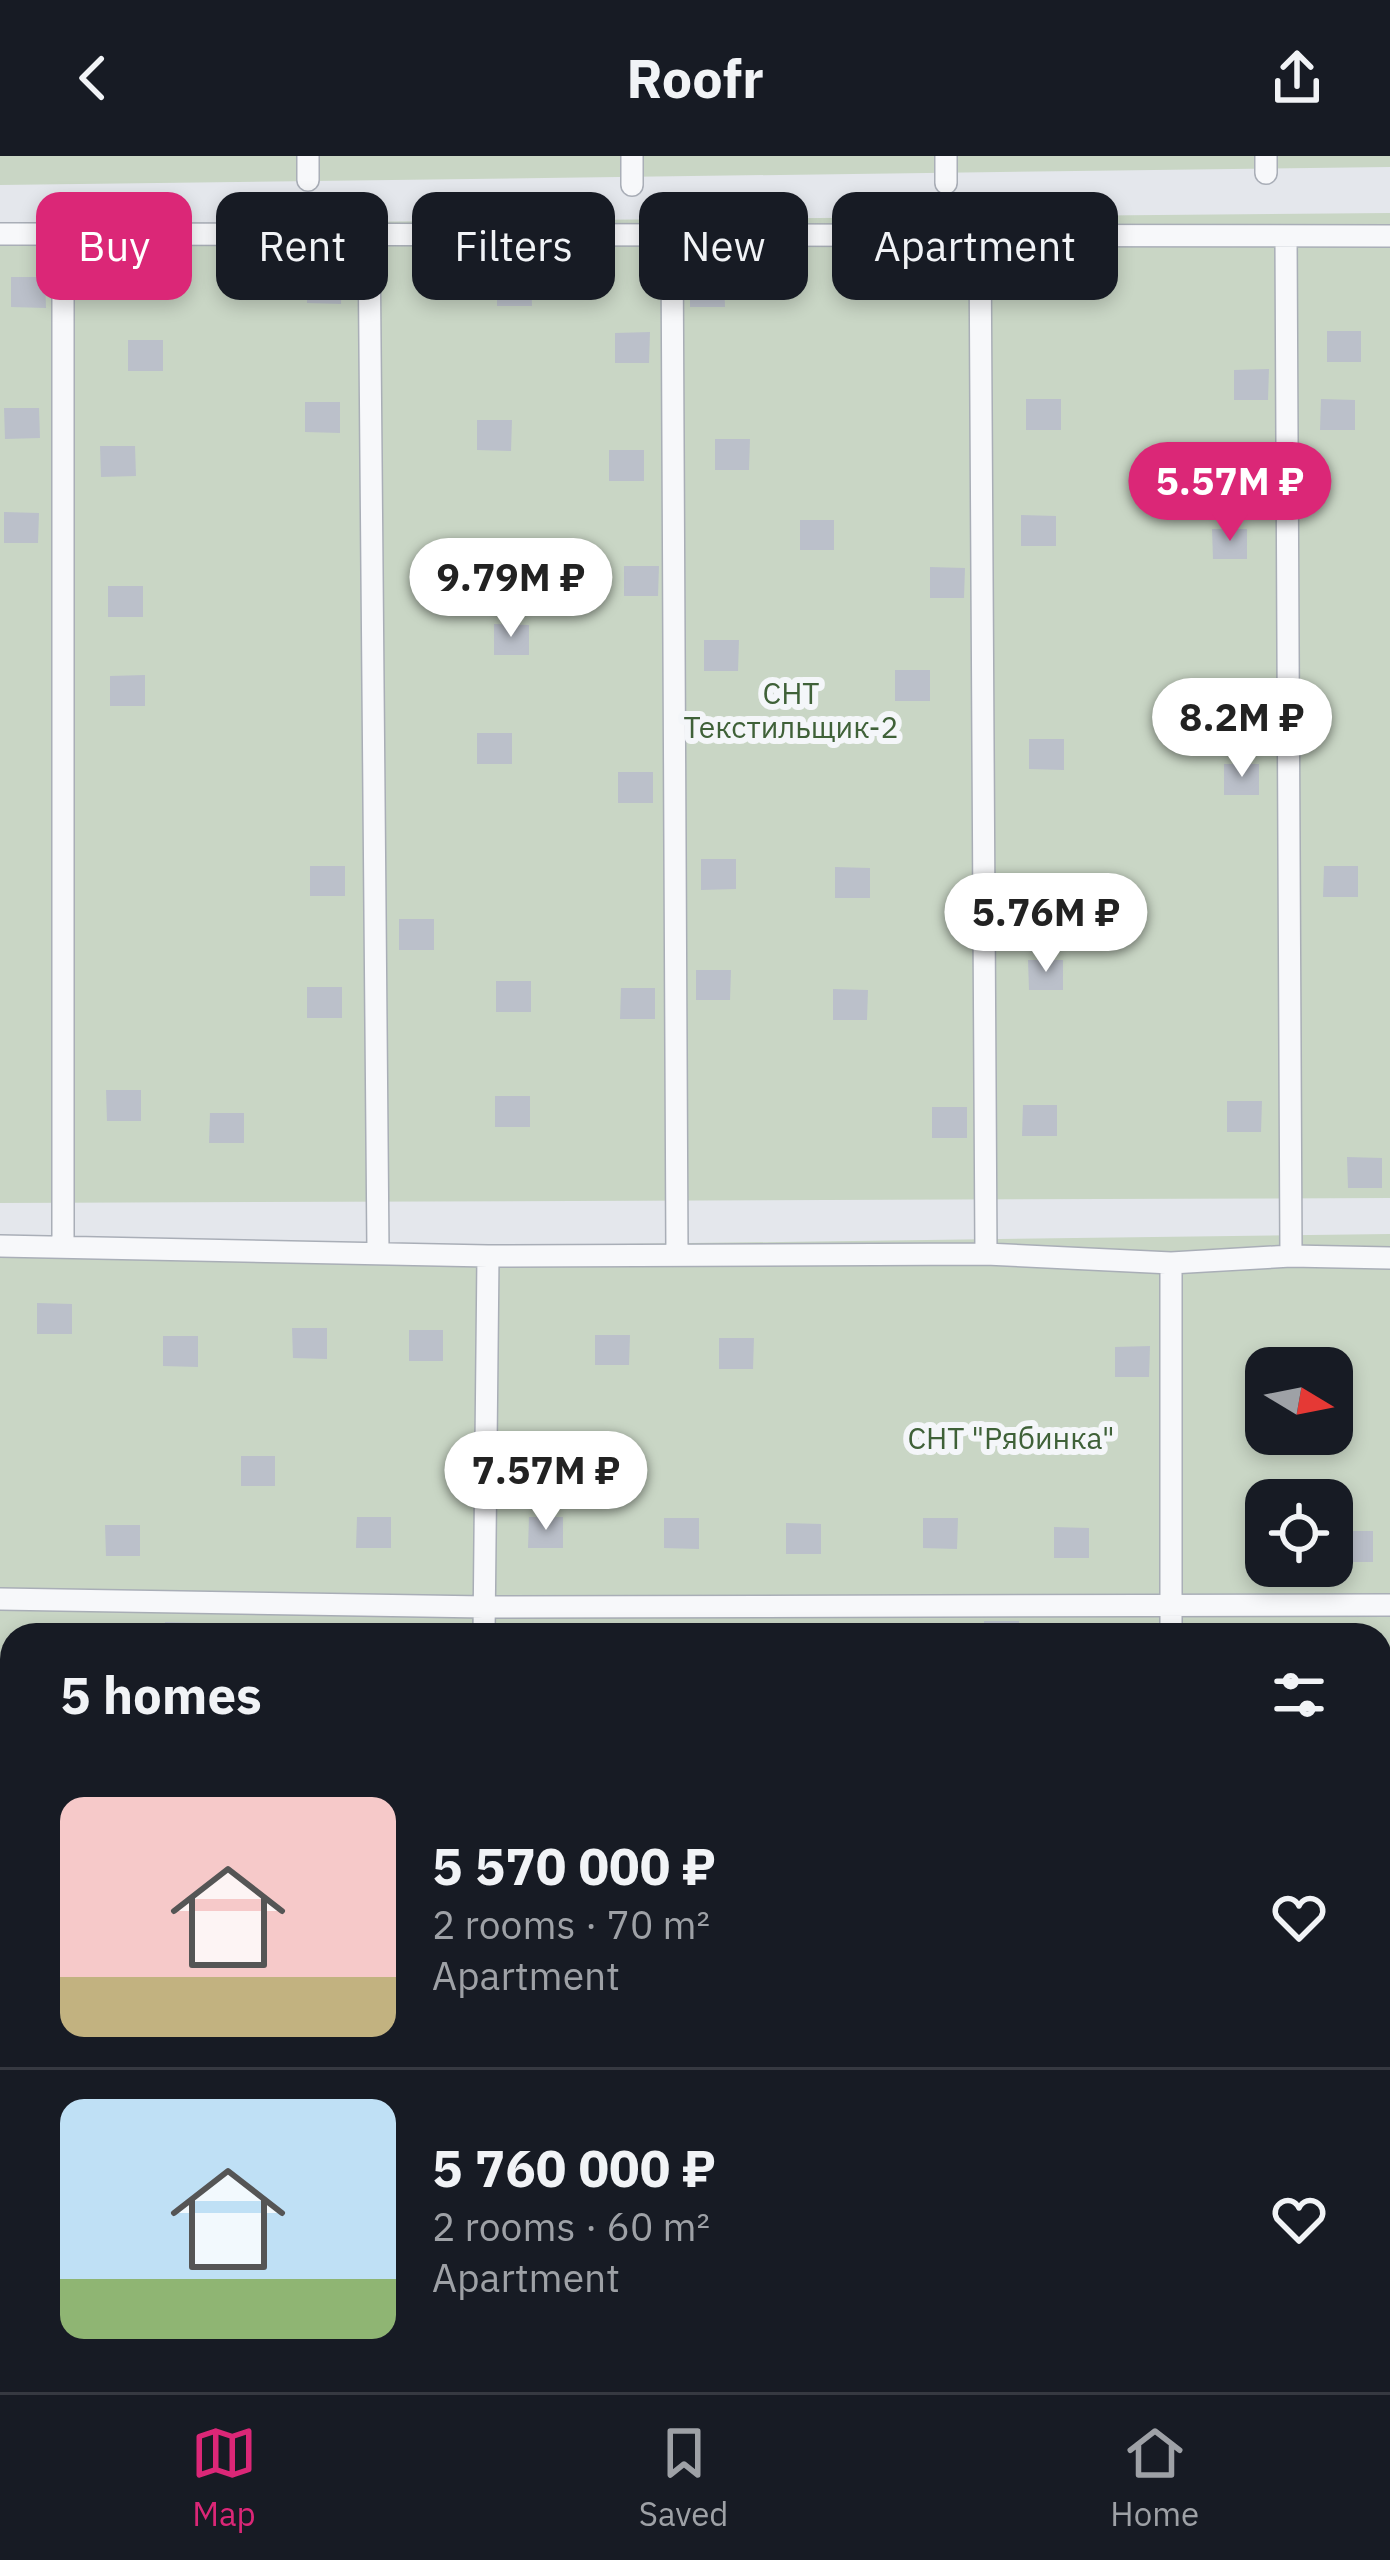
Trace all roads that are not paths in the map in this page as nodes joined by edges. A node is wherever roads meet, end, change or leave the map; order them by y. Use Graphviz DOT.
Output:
graph roads {
  1 [pos="308,156"];
  2 [pos="632,156"];
  3 [pos="946,156"];
  4 [pos="308,181"];
  5 [pos="946,183"];
  6 [pos="632,185"];
  7 [pos="388,232"];
  8 [pos="36,233"];
  9 [pos="0,234"];
  10 [pos="1286,236"];
  11 [pos="1390,236"];
  12 [pos="639,237"];
  13 [pos="1118,237"];
  14 [pos="63,300"];
  15 [pos="370,300"];
  16 [pos="671,300"];
  17 [pos="980,300"];
  18 [pos="63,1245"];
  19 [pos="0,1246"];
  20 [pos="378,1251"];
  21 [pos="986,1254"];
  22 [pos="676,1255"];
  23 [pos="488,1256"];
  24 [pos="1292,1256"];
  25 [pos="1390,1258"];
  26 [pos="1172,1263"];
  27 [pos="0,1599"];
  28 [pos="1170,1605"];
  29 [pos="1390,1605"];
  30 [pos="484,1607"];
  31 [pos="484,1623"];
  32 [pos="1171,1623"];
  1 -- 4 [label="lane"];
  2 -- 6 [label="lane"];
  3 -- 5 [label="lane"];
  7 -- 12 [label="lane"];
  8 -- 9 [label="lane"];
  10 -- 11 [label="lane"];
  10 -- 13 [label="lane"];
  10 -- 24 [label="lane"];
  14 -- 18 [label="lane"];
  15 -- 20 [label="lane"];
  16 -- 22 [label="lane"];
  17 -- 21 [label="lane"];
  18 -- 19 [label="lane"];
  18 -- 20 [label="lane"];
  20 -- 23 [label="lane"];
  21 -- 22 [label="lane"];
  21 -- 26 [label="lane"];
  22 -- 23 [label="lane"];
  23 -- 30 [label="lane"];
  24 -- 25 [label="lane"];
  24 -- 26 [label="lane"];
  26 -- 28 [label="lane"];
  27 -- 30 [label="lane"];
  28 -- 29 [label="lane"];
  28 -- 30 [label="lane"];
  28 -- 32 [label="lane"];
  30 -- 31 [label="lane"];
}
